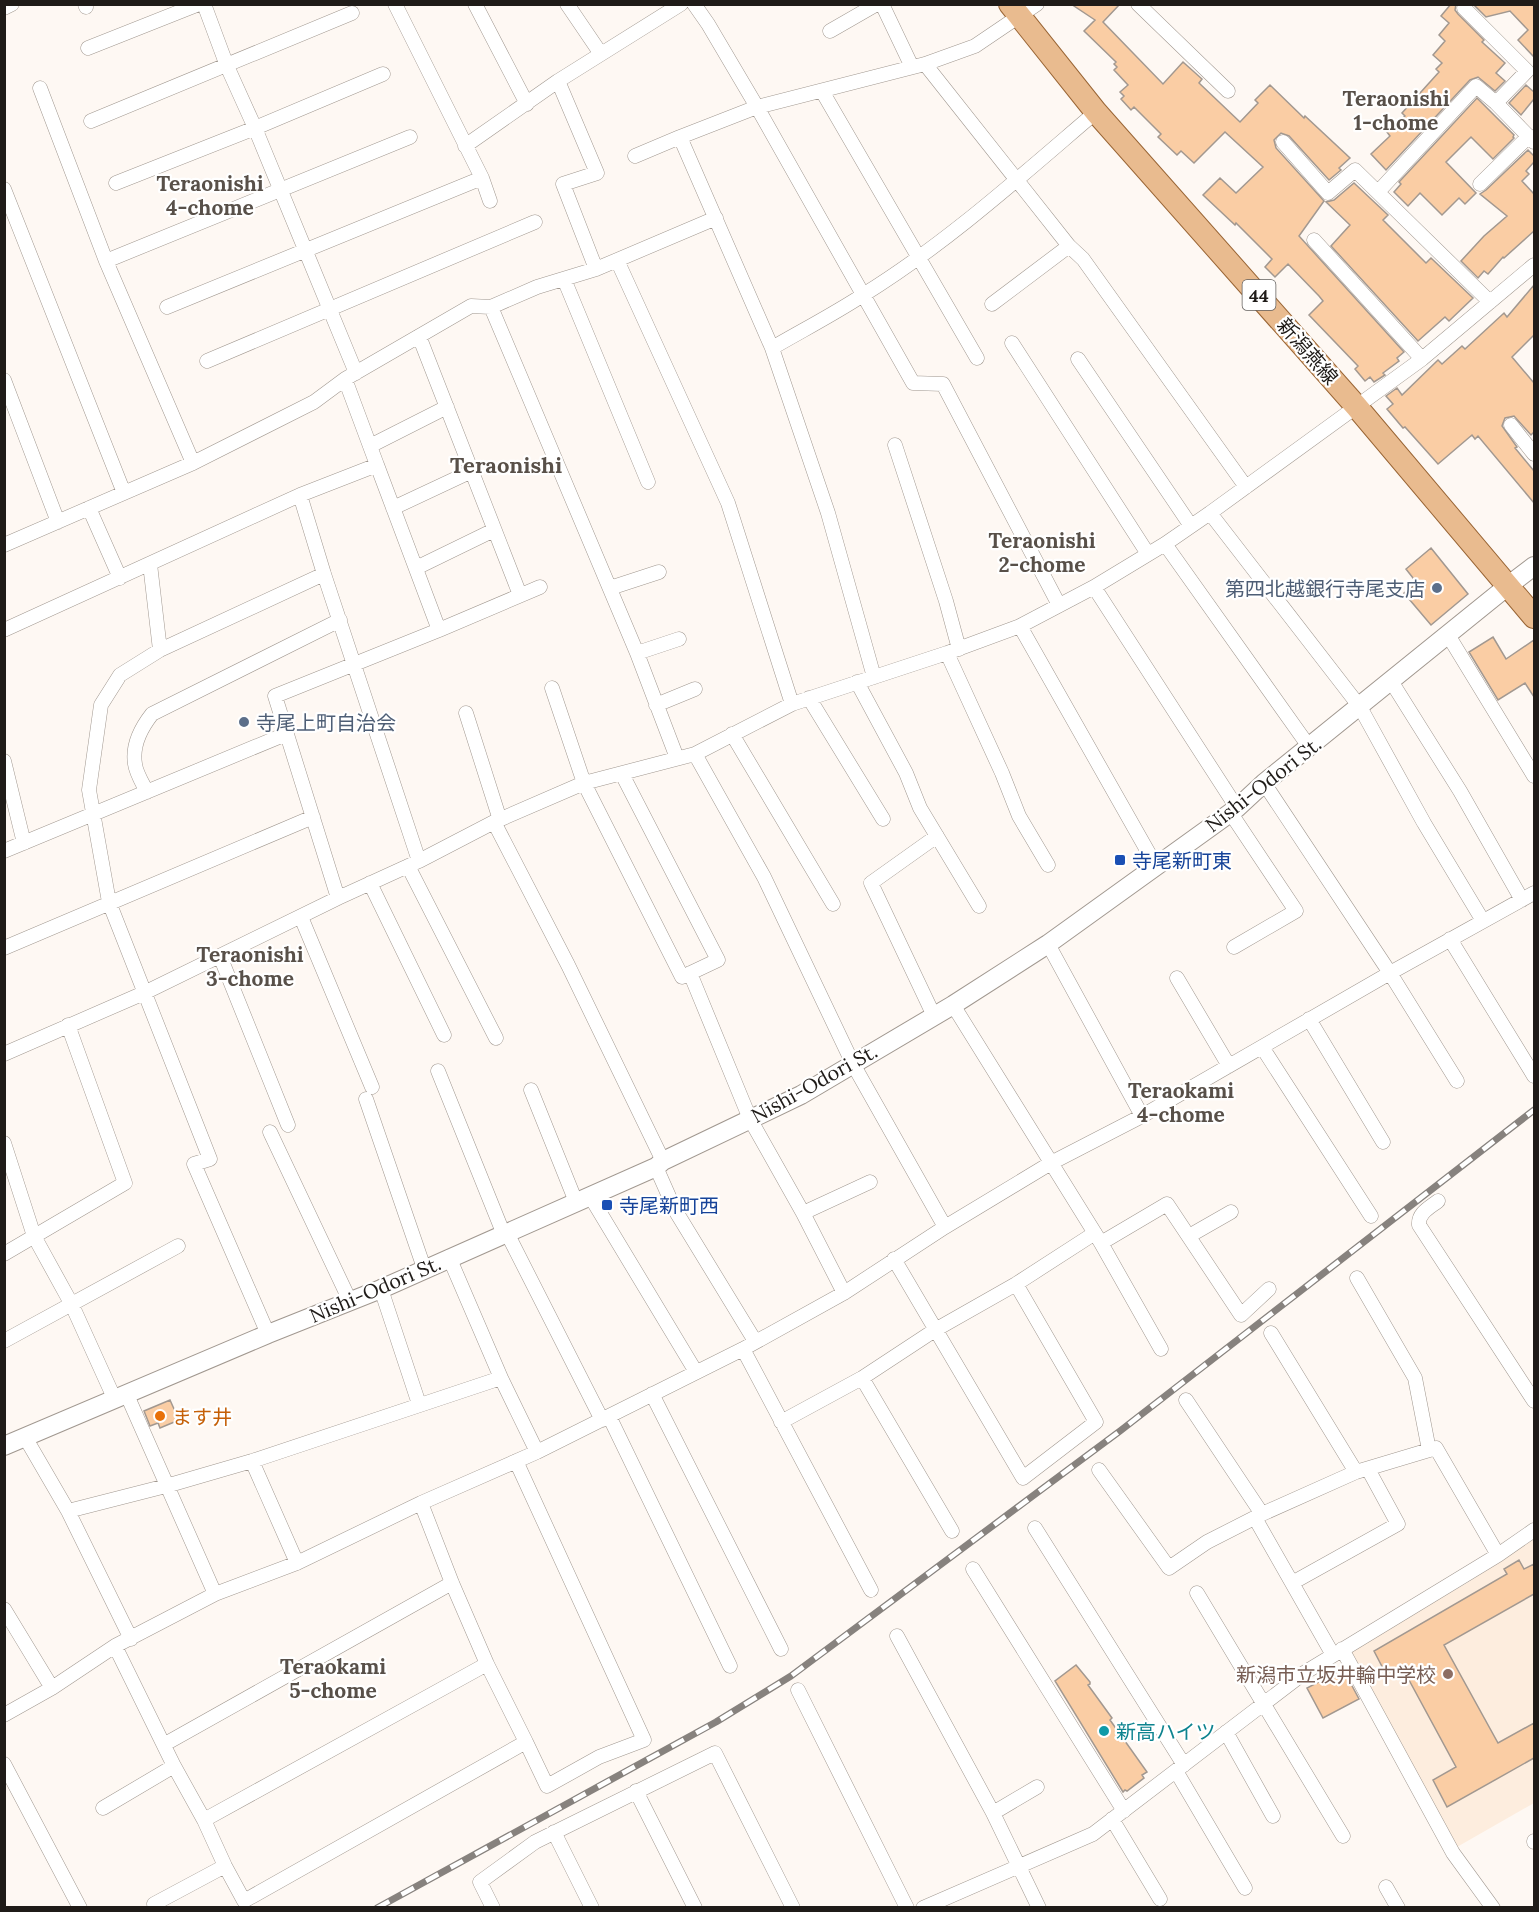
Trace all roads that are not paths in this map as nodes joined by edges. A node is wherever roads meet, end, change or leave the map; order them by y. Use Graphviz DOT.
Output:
graph roads {
  1 [pos="12,4"];
  2 [pos="199,4"];
  3 [pos="204,4"];
  4 [pos="395,4"];
  5 [pos="475,4"];
  6 [pos="567,4"];
  7 [pos="681,4"];
  8 [pos="694,4"];
  9 [pos="880,4"];
  10 [pos="1138,4"];
  11 [pos="4,8"];
  12 [pos="1022,8"];
  13 [pos="1464,8"];
  14 [pos="352,13"];
  15 [pos="830,31"];
  16 [pos="88,48"];
  17 [pos="602,54"];
  18 [pos="919,65"];
  19 [pos="226,66"];
  20 [pos="383,74"];
  21 [pos="558,81"];
  22 [pos="40,88"];
  23 [pos="1228,90"];
  24 [pos="822,91"];
  25 [pos="1496,103"];
  26 [pos="527,104"];
  27 [pos="757,107"];
  28 [pos="1096,112"];
  29 [pos="91,121"];
  30 [pos="255,128"];
  31 [pos="410,137"];
  32 [pos="680,137"];
  33 [pos="1532,139"];
  34 [pos="1282,142"];
  35 [pos="465,146"];
  36 [pos="635,156"];
  37 [pos="482,178"];
  38 [pos="1017,179"];
  39 [pos="116,183"];
  40 [pos="1480,184"];
  41 [pos="4,189"];
  42 [pos="279,190"];
  43 [pos="1378,192"];
  44 [pos="490,201"];
  45 [pos="716,218"];
  46 [pos="535,222"];
  47 [pos="1314,240"];
  48 [pos="1068,246"];
  49 [pos="306,250"];
  50 [pos="918,257"];
  51 [pos="617,260"];
  52 [pos="106,261"];
  53 [pos="1534,265"];
  54 [pos="596,269"];
  55 [pos="564,279"];
  56 [pos="864,295"];
  57 [pos="1490,302"];
  58 [pos="992,304"];
  59 [pos="491,307"];
  60 [pos="167,308"];
  61 [pos="328,309"];
  62 [pos="419,336"];
  63 [pos="1012,343"];
  64 [pos="772,348"];
  65 [pos="977,358"];
  66 [pos="1078,359"];
  67 [pos="1422,359"];
  68 [pos="207,361"];
  69 [pos="351,376"];
  70 [pos="4,380"];
  71 [pos="1356,406"];
  72 [pos="447,407"];
  73 [pos="1511,425"];
  74 [pos="895,445"];
  75 [pos="370,446"];
  76 [pos="1534,454"];
  77 [pos="193,463"];
  78 [pos="377,465"];
  79 [pos="472,471"];
  80 [pos="648,482"];
  81 [pos="1246,487"];
  82 [pos="124,493"];
  83 [pos="300,495"];
  84 [pos="89,508"];
  85 [pos="393,508"];
  86 [pos="1210,513"];
  87 [pos="58,522"];
  88 [pos="1191,526"];
  89 [pos="494,530"];
  90 [pos="1165,544"];
  91 [pos="4,545"];
  92 [pos="1148,554"];
  93 [pos="150,564"];
  94 [pos="1534,566"];
  95 [pos="416,568"];
  96 [pos="659,572"];
  97 [pos="324,574"];
  98 [pos="120,578"];
  99 [pos="1509,585"];
  100 [pos="540,587"];
  101 [pos="1094,587"];
  102 [pos="610,588"];
  103 [pos="520,595"];
  104 [pos="1059,606"];
  105 [pos="1534,617"];
  106 [pos="340,620"];
  107 [pos="1020,626"];
  108 [pos="4,630"];
  109 [pos="439,630"];
  110 [pos="1448,635"];
  111 [pos="679,639"];
  112 [pos="160,650"];
  113 [pos="953,651"];
  114 [pos="637,653"];
  115 [pos="355,664"];
  116 [pos="874,677"];
  117 [pos="1391,681"];
  118 [pos="857,682"];
  119 [pos="552,688"];
  120 [pos="695,689"];
  121 [pos="809,698"];
  122 [pos="792,704"];
  123 [pos="656,705"];
  124 [pos="1360,707"];
  125 [pos="466,713"];
  126 [pos="286,734"];
  127 [pos="732,734"];
  128 [pos="1310,748"];
  129 [pos="695,754"];
  130 [pos="677,758"];
  131 [pos="4,761"];
  132 [pos="622,774"];
  133 [pos="1534,776"];
  134 [pos="584,783"];
  135 [pos="1264,783"];
  136 [pos="147,792"];
  137 [pos="1233,810"];
  138 [pos="93,814"];
  139 [pos="313,817"];
  140 [pos="883,819"];
  141 [pos="497,821"];
  142 [pos="937,836"];
  143 [pos="24,843"];
  144 [pos="4,851"];
  145 [pos="414,863"];
  146 [pos="1048,865"];
  147 [pos="1156,866"];
  148 [pos="370,883"];
  149 [pos="1528,896"];
  150 [pos="338,898"];
  151 [pos="109,902"];
  152 [pos="833,904"];
  153 [pos="979,906"];
  154 [pos="301,917"];
  155 [pos="1483,921"];
  156 [pos="1450,939"];
  157 [pos="1048,944"];
  158 [pos="1234,947"];
  159 [pos="4,948"];
  160 [pos="220,956"];
  161 [pos="690,973"];
  162 [pos="1390,973"];
  163 [pos="1177,978"];
  164 [pos="144,993"];
  165 [pos="953,1005"];
  166 [pos="934,1016"];
  167 [pos="1310,1019"];
  168 [pos="68,1025"];
  169 [pos="444,1035"];
  170 [pos="496,1038"];
  171 [pos="1262,1047"];
  172 [pos="4,1054"];
  173 [pos="853,1064"];
  174 [pos="1229,1066"];
  175 [pos="438,1071"];
  176 [pos="1534,1076"];
  177 [pos="1457,1081"];
  178 [pos="531,1090"];
  179 [pos="1142,1116"];
  180 [pos="750,1119"];
  181 [pos="288,1125"];
  182 [pos="270,1132"];
  183 [pos="1383,1142"];
  184 [pos="4,1143"];
  185 [pos="1051,1163"];
  186 [pos="659,1164"];
  187 [pos="870,1182"];
  188 [pos="583,1199"];
  189 [pos="1438,1201"];
  190 [pos="1230,1212"];
  191 [pos="803,1213"];
  192 [pos="1371,1216"];
  193 [pos="945,1227"];
  194 [pos="506,1234"];
  195 [pos="34,1236"];
  196 [pos="1189,1236"];
  197 [pos="1098,1238"];
  198 [pos="178,1246"];
  199 [pos="4,1254"];
  200 [pos="448,1257"];
  201 [pos="894,1259"];
  202 [pos="424,1268"];
  203 [pos="1357,1278"];
  204 [pos="1016,1284"];
  205 [pos="381,1289"];
  206 [pos="1269,1289"];
  207 [pos="844,1293"];
  208 [pos="350,1301"];
  209 [pos="72,1305"];
  210 [pos="935,1330"];
  211 [pos="1270,1333"];
  212 [pos="268,1334"];
  213 [pos="4,1341"];
  214 [pos="755,1341"];
  215 [pos="743,1349"];
  216 [pos="1161,1349"];
  217 [pos="696,1372"];
  218 [pos="501,1378"];
  219 [pos="862,1378"];
  220 [pos="652,1395"];
  221 [pos="121,1398"];
  222 [pos="1186,1400"];
  223 [pos="1534,1401"];
  224 [pos="419,1404"];
  225 [pos="606,1418"];
  226 [pos="781,1422"];
  227 [pos="25,1437"];
  228 [pos="4,1446"];
  229 [pos="1429,1450"];
  230 [pos="537,1452"];
  231 [pos="252,1461"];
  232 [pos="516,1461"];
  233 [pos="1099,1470"];
  234 [pos="1362,1471"];
  235 [pos="166,1486"];
  236 [pos="421,1503"];
  237 [pos="68,1511"];
  238 [pos="1259,1516"];
  239 [pos="1035,1528"];
  240 [pos="1534,1530"];
  241 [pos="952,1531"];
  242 [pos="1498,1556"];
  243 [pos="297,1563"];
  244 [pos="974,1569"];
  245 [pos="452,1583"];
  246 [pos="1292,1583"];
  247 [pos="871,1590"];
  248 [pos="1197,1593"];
  249 [pos="214,1594"];
  250 [pos="4,1609"];
  251 [pos="897,1636"];
  252 [pos="131,1639"];
  253 [pos="115,1646"];
  254 [pos="781,1648"];
  255 [pos="1337,1652"];
  256 [pos="487,1664"];
  257 [pos="730,1666"];
  258 [pos="52,1688"];
  259 [pos="798,1690"];
  260 [pos="1264,1704"];
  261 [pos="4,1715"];
  262 [pos="1226,1732"];
  263 [pos="526,1742"];
  264 [pos="165,1744"];
  265 [pos="4,1764"];
  266 [pos="174,1766"];
  267 [pos="1180,1768"];
  268 [pos="1037,1787"];
  269 [pos="636,1791"];
  270 [pos="104,1808"];
  271 [pos="993,1813"];
  272 [pos="1118,1815"];
  273 [pos="1273,1816"];
  274 [pos="204,1820"];
  275 [pos="554,1832"];
  276 [pos="1342,1836"];
  277 [pos="225,1866"];
  278 [pos="1020,1866"];
  279 [pos="1386,1887"];
  280 [pos="1245,1888"];
  281 [pos="1160,1899"];
  282 [pos="154,1904"];
  283 [pos="80,1908"];
  284 [pos="493,1908"];
  285 [pos="592,1908"];
  286 [pos="695,1908"];
  287 [pos="793,1908"];
  288 [pos="907,1908"];
  289 [pos="923,1908"];
  290 [pos="1040,1908"];
  291 [pos="1398,1908"];
  292 [pos="1493,1908"];
  1 -- 11 [label="street"];
  2 -- 16 [label="street"];
  3 -- 19 [label="street"];
  4 -- 35 [label="street"];
  5 -- 26 [label="street"];
  6 -- 17 [label="street"];
  7 -- 17 [label="street"];
  8 -- 27 [label="street"];
  9 -- 15 [label="street"];
  9 -- 18 [label="street"];
  10 -- 23 [label="street"];
  12 -- 18 [label="street"];
  12 -- 28 [label="main road, 新潟燕線 / 44"];
  13 -- 25 [label="street"];
  14 -- 19 [label="street"];
  17 -- 21 [label="street"];
  18 -- 24 [label="street"];
  18 -- 38 [label="street"];
  19 -- 29 [label="street"];
  19 -- 30 [label="street"];
  20 -- 30 [label="street"];
  21 -- 26 [label="street"];
  21 -- 54 [label="street"];
  22 -- 52 [label="street"];
  24 -- 27 [label="street"];
  24 -- 50 [label="street"];
  25 -- 33 [label="street"];
  25 -- 43 [label="street"];
  26 -- 35 [label="street"];
  27 -- 32 [label="street"];
  27 -- 56 [label="street"];
  28 -- 38 [label="street"];
  28 -- 71 [label="main road, 新潟燕線 / 44"];
  30 -- 39 [label="street"];
  30 -- 42 [label="street"];
  31 -- 42 [label="street"];
  32 -- 36 [label="street"];
  32 -- 45 [label="street"];
  33 -- 40 [label="street"];
  34 -- 43 [label="street"];
  35 -- 37 [label="street"];
  37 -- 44 [label="street"];
  37 -- 49 [label="street"];
  38 -- 48 [label="street"];
  38 -- 50 [label="street"];
  41 -- 82 [label="street"];
  42 -- 49 [label="street"];
  42 -- 52 [label="street"];
  43 -- 57 [label="street"];
  45 -- 51 [label="street"];
  45 -- 64 [label="street"];
  46 -- 61 [label="street"];
  47 -- 67 [label="street"];
  48 -- 58 [label="street"];
  48 -- 81 [label="street"];
  49 -- 60 [label="street"];
  49 -- 61 [label="street"];
  50 -- 56 [label="street"];
  50 -- 65 [label="street"];
  51 -- 54 [label="street"];
  51 -- 122 [label="street"];
  52 -- 77 [label="street"];
  53 -- 57 [label="street"];
  54 -- 55 [label="street"];
  55 -- 59 [label="street"];
  55 -- 80 [label="street"];
  56 -- 64 [label="street"];
  56 -- 104 [label="street"];
  57 -- 67 [label="street"];
  59 -- 62 [label="street"];
  59 -- 102 [label="street"];
  61 -- 68 [label="street"];
  61 -- 69 [label="street"];
  62 -- 69 [label="street"];
  62 -- 72 [label="street"];
  63 -- 92 [label="street"];
  64 -- 116 [label="street"];
  66 -- 88 [label="street"];
  67 -- 71 [label="street"];
  69 -- 75 [label="street"];
  69 -- 77 [label="street"];
  70 -- 87 [label="street"];
  71 -- 81 [label="street"];
  71 -- 99 [label="main road, 新潟燕線 / 44"];
  72 -- 75 [label="street"];
  72 -- 79 [label="street"];
  73 -- 76 [label="street"];
  74 -- 113 [label="street"];
  75 -- 78 [label="street"];
  77 -- 82 [label="street"];
  78 -- 83 [label="street"];
  78 -- 85 [label="street"];
  79 -- 85 [label="street"];
  79 -- 89 [label="street"];
  81 -- 86 [label="street"];
  82 -- 84 [label="street"];
  83 -- 93 [label="street"];
  83 -- 97 [label="street"];
  84 -- 87 [label="street"];
  84 -- 98 [label="street"];
  85 -- 95 [label="street"];
  86 -- 88 [label="street"];
  86 -- 124 [label="street"];
  87 -- 91 [label="street"];
  88 -- 90 [label="street"];
  89 -- 95 [label="street"];
  89 -- 103 [label="street"];
  90 -- 92 [label="street"];
  90 -- 128 [label="street"];
  92 -- 101 [label="street"];
  93 -- 98 [label="street"];
  93 -- 112 [label="street"];
  94 -- 99 [label="street, Nishi-Odori St."];
  95 -- 109 [label="street"];
  96 -- 102 [label="street"];
  97 -- 106 [label="street"];
  97 -- 112 [label="street"];
  98 -- 108 [label="street"];
  99 -- 105 [label="main road, 新潟燕線 / 44"];
  99 -- 110 [label="street, Nishi-Odori St."];
  100 -- 103 [label="street"];
  101 -- 104 [label="street"];
  101 -- 137 [label="street"];
  102 -- 114 [label="street"];
  103 -- 109 [label="street"];
  104 -- 107 [label="street"];
  106 -- 115 [label="street"];
  106 -- 136 [label="street"];
  107 -- 113 [label="street"];
  107 -- 147 [label="street"];
  109 -- 115 [label="street"];
  110 -- 117 [label="street, Nishi-Odori St."];
  110 -- 133 [label="street"];
  111 -- 114 [label="street"];
  112 -- 138 [label="street"];
  113 -- 116 [label="street"];
  113 -- 146 [label="street"];
  114 -- 123 [label="street"];
  115 -- 126 [label="street"];
  115 -- 145 [label="street"];
  116 -- 118 [label="street"];
  117 -- 124 [label="street, Nishi-Odori St."];
  117 -- 149 [label="street"];
  118 -- 121 [label="street"];
  118 -- 142 [label="street"];
  119 -- 134 [label="street"];
  120 -- 123 [label="street"];
  121 -- 122 [label="street"];
  121 -- 140 [label="street"];
  122 -- 127 [label="street"];
  123 -- 130 [label="street"];
  124 -- 128 [label="street, Nishi-Odori St."];
  124 -- 155 [label="street"];
  125 -- 141 [label="street"];
  126 -- 136 [label="street"];
  126 -- 139 [label="street"];
  127 -- 129 [label="street"];
  127 -- 152 [label="street"];
  128 -- 135 [label="street, Nishi-Odori St."];
  129 -- 130 [label="street"];
  129 -- 173 [label="street"];
  130 -- 132 [label="street"];
  131 -- 143 [label="street"];
  132 -- 134 [label="street"];
  132 -- 161 [label="street"];
  134 -- 141 [label="street"];
  134 -- 161 [label="street"];
  135 -- 137 [label="street, Nishi-Odori St."];
  135 -- 162 [label="street"];
  136 -- 138 [label="street"];
  137 -- 147 [label="street, Nishi-Odori St."];
  137 -- 158 [label="street"];
  138 -- 143 [label="street"];
  138 -- 151 [label="street"];
  139 -- 150 [label="street"];
  139 -- 151 [label="street"];
  141 -- 145 [label="street"];
  141 -- 186 [label="street"];
  142 -- 153 [label="street"];
  142 -- 166 [label="street"];
  143 -- 144 [label="street"];
  145 -- 148 [label="street"];
  145 -- 170 [label="street"];
  147 -- 157 [label="street, Nishi-Odori St."];
  148 -- 150 [label="street"];
  148 -- 169 [label="street"];
  149 -- 155 [label="street"];
  150 -- 154 [label="street"];
  151 -- 159 [label="street"];
  151 -- 164 [label="street"];
  154 -- 160 [label="street"];
  154 -- 202 [label="street"];
  155 -- 156 [label="street"];
  156 -- 162 [label="street"];
  156 -- 176 [label="street"];
  157 -- 165 [label="street, Nishi-Odori St."];
  157 -- 179 [label="street"];
  160 -- 164 [label="street"];
  160 -- 181 [label="street"];
  161 -- 180 [label="street"];
  162 -- 167 [label="street"];
  162 -- 177 [label="street"];
  163 -- 174 [label="street"];
  164 -- 168 [label="street"];
  164 -- 212 [label="street"];
  165 -- 166 [label="street, Nishi-Odori St."];
  165 -- 185 [label="street"];
  166 -- 173 [label="street, Nishi-Odori St."];
  167 -- 171 [label="street"];
  167 -- 183 [label="street"];
  168 -- 172 [label="street"];
  168 -- 195 [label="street"];
  171 -- 174 [label="street"];
  171 -- 192 [label="street"];
  173 -- 180 [label="street, Nishi-Odori St."];
  173 -- 193 [label="street"];
  174 -- 179 [label="street"];
  175 -- 194 [label="street"];
  178 -- 188 [label="street"];
  179 -- 185 [label="street"];
  180 -- 186 [label="street, Nishi-Odori St."];
  180 -- 191 [label="street"];
  182 -- 208 [label="street"];
  184 -- 195 [label="street"];
  185 -- 193 [label="street"];
  185 -- 197 [label="street"];
  186 -- 188 [label="street, Nishi-Odori St."];
  186 -- 214 [label="street"];
  187 -- 191 [label="street"];
  188 -- 194 [label="street, Nishi-Odori St."];
  188 -- 217 [label="street"];
  189 -- 223 [label="street"];
  190 -- 196 [label="street"];
  191 -- 207 [label="street"];
  193 -- 201 [label="street"];
  194 -- 200 [label="street, Nishi-Odori St."];
  194 -- 225 [label="street"];
  195 -- 199 [label="street"];
  195 -- 209 [label="street"];
  196 -- 197 [label="street"];
  196 -- 206 [label="street"];
  197 -- 204 [label="street"];
  197 -- 216 [label="street"];
  198 -- 209 [label="street"];
  200 -- 202 [label="street, Nishi-Odori St."];
  200 -- 218 [label="street"];
  201 -- 207 [label="street"];
  201 -- 210 [label="street"];
  202 -- 205 [label="street, Nishi-Odori St."];
  203 -- 229 [label="street"];
  204 -- 210 [label="street"];
  204 -- 210 [label="street"];
  205 -- 208 [label="street, Nishi-Odori St."];
  205 -- 224 [label="street"];
  207 -- 214 [label="street"];
  208 -- 212 [label="street, Nishi-Odori St."];
  209 -- 213 [label="street"];
  209 -- 221 [label="street"];
  210 -- 219 [label="street"];
  211 -- 234 [label="street"];
  212 -- 221 [label="street, Nishi-Odori St."];
  214 -- 215 [label="street"];
  215 -- 217 [label="street"];
  215 -- 226 [label="street"];
  217 -- 220 [label="street"];
  218 -- 224 [label="street"];
  218 -- 230 [label="street"];
  219 -- 226 [label="street"];
  219 -- 241 [label="street"];
  220 -- 225 [label="street"];
  220 -- 254 [label="street"];
  221 -- 227 [label="street, Nishi-Odori St."];
  221 -- 235 [label="street"];
  222 -- 238 [label="street"];
  224 -- 231 [label="street"];
  225 -- 230 [label="street"];
  225 -- 257 [label="street"];
  226 -- 247 [label="street"];
  227 -- 228 [label="street, Nishi-Odori St."];
  227 -- 237 [label="street"];
  229 -- 234 [label="street"];
  229 -- 242 [label="street"];
  230 -- 232 [label="street"];
  231 -- 235 [label="street"];
  231 -- 243 [label="street"];
  232 -- 236 [label="street"];
  232 -- 263 [label="street"];
  233 -- 238 [label="street"];
  234 -- 238 [label="street"];
  234 -- 246 [label="street"];
  235 -- 237 [label="street"];
  235 -- 249 [label="street"];
  236 -- 243 [label="street"];
  236 -- 245 [label="street"];
  237 -- 252 [label="street"];
  238 -- 246 [label="street"];
  239 -- 267 [label="street"];
  240 -- 242 [label="street"];
  242 -- 255 [label="street"];
  243 -- 249 [label="street"];
  244 -- 272 [label="street"];
  245 -- 256 [label="street"];
  245 -- 264 [label="street"];
  246 -- 255 [label="street"];
  248 -- 260 [label="street"];
  249 -- 252 [label="street"];
  250 -- 258 [label="street"];
  251 -- 271 [label="street"];
  252 -- 253 [label="street"];
  253 -- 258 [label="street"];
  253 -- 264 [label="street"];
  255 -- 260 [label="street"];
  255 -- 292 [label="street"];
  256 -- 263 [label="street"];
  256 -- 274 [label="street"];
  258 -- 261 [label="street"];
  259 -- 288 [label="street"];
  260 -- 262 [label="street"];
  260 -- 276 [label="street"];
  262 -- 267 [label="street"];
  262 -- 273 [label="street"];
  263 -- 277 [label="street"];
  264 -- 266 [label="street"];
  265 -- 283 [label="street"];
  266 -- 270 [label="street"];
  266 -- 274 [label="street"];
  267 -- 272 [label="street"];
  267 -- 280 [label="street"];
  268 -- 271 [label="street"];
  269 -- 275 [label="street"];
  269 -- 286 [label="street"];
  269 -- 287 [label="street"];
  271 -- 278 [label="street"];
  272 -- 278 [label="street"];
  272 -- 281 [label="street"];
  274 -- 277 [label="street"];
  275 -- 284 [label="street"];
  275 -- 285 [label="street"];
  277 -- 282 [label="street"];
  278 -- 289 [label="street"];
  278 -- 290 [label="street"];
  279 -- 291 [label="street"];
}
